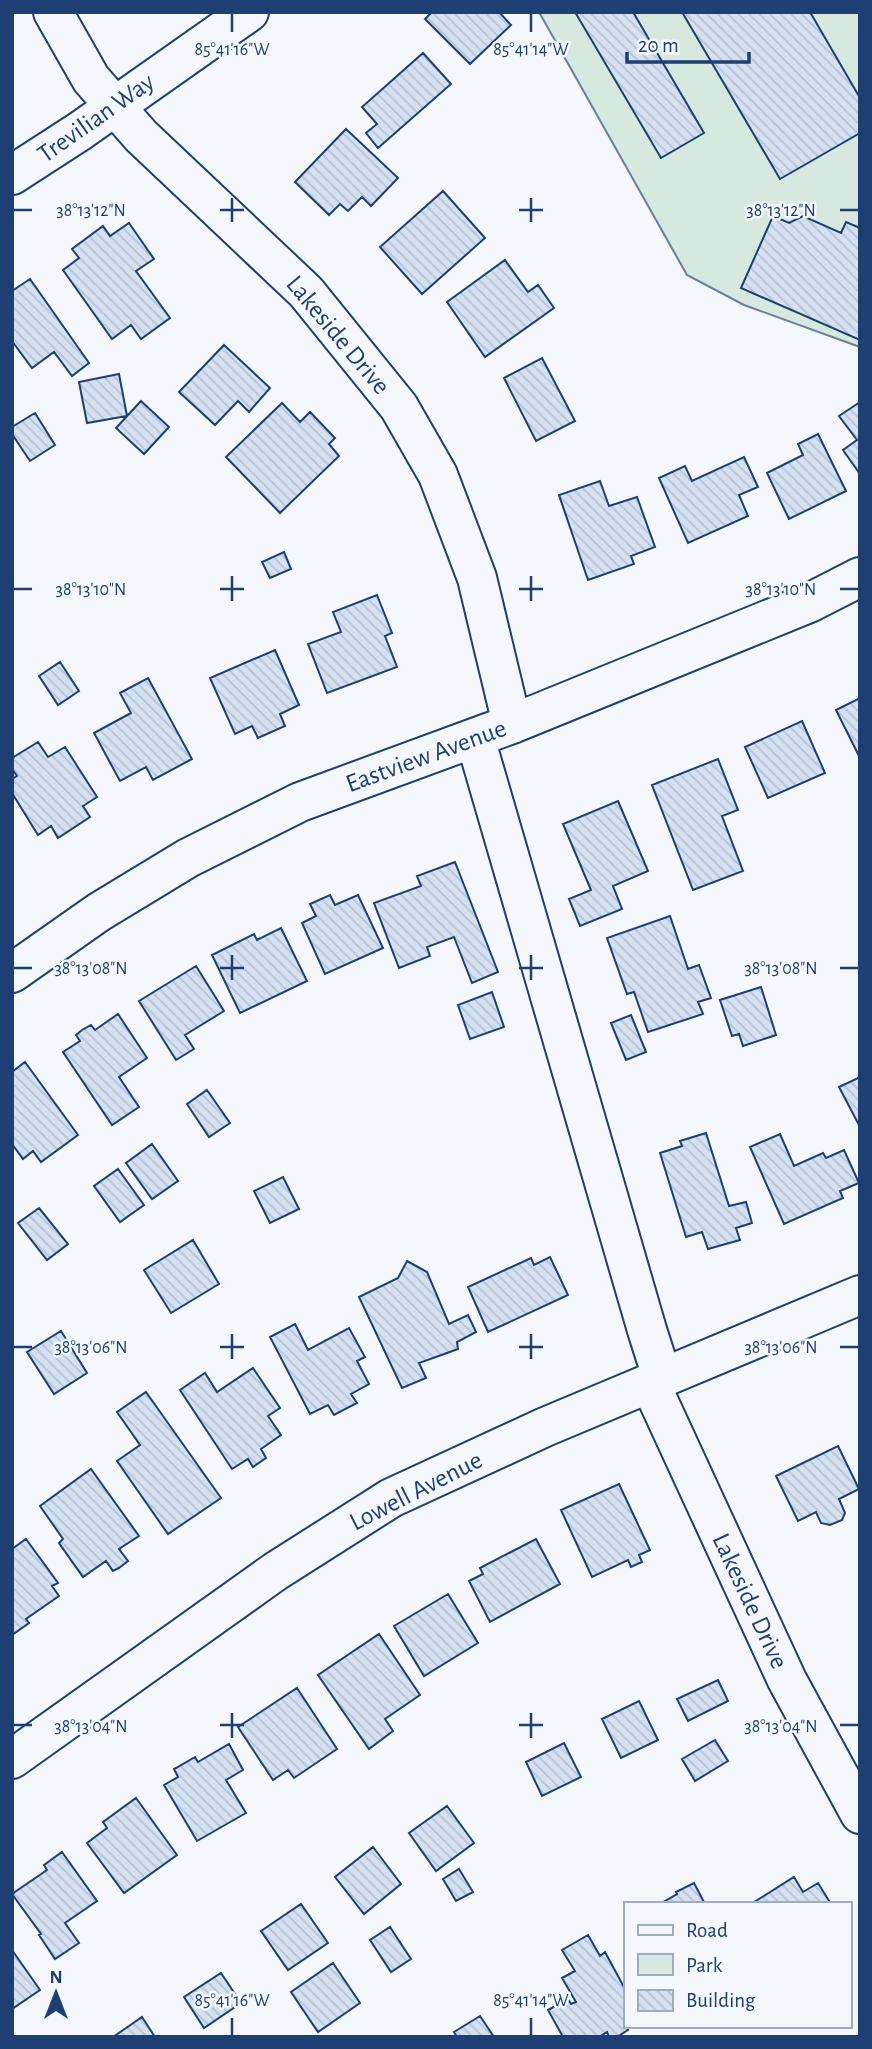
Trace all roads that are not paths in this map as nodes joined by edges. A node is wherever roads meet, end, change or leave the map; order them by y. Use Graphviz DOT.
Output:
graph roads {
  1 [pos="53,12"];
  2 [pos="249,12"];
  3 [pos="115,105"];
  4 [pos="12,175"];
  5 [pos="860,577"];
  6 [pos="512,724"];
  7 [pos="475,738"];
  8 [pos="12,973"];
  9 [pos="860,1295"];
  10 [pos="656,1380"];
  11 [pos="12,1759"];
  12 [pos="860,1814"];
  1 -- 3 [label="street, Lakeside Drive"];
  2 -- 3 [label="street, Trevilian Way"];
  3 -- 4 [label="street, Trevilian Way"];
  3 -- 6 [label="street, Lakeside Drive"];
  5 -- 6 [label="street, Eastview Avenue"];
  6 -- 7 [label="street, Eastview Avenue"];
  7 -- 8 [label="street, Eastview Avenue"];
  7 -- 10 [label="street, Lakeside Drive"];
  9 -- 10 [label="street, Lowell Avenue"];
  10 -- 11 [label="street, Lowell Avenue"];
  10 -- 12 [label="street, Lakeside Drive"];
}
